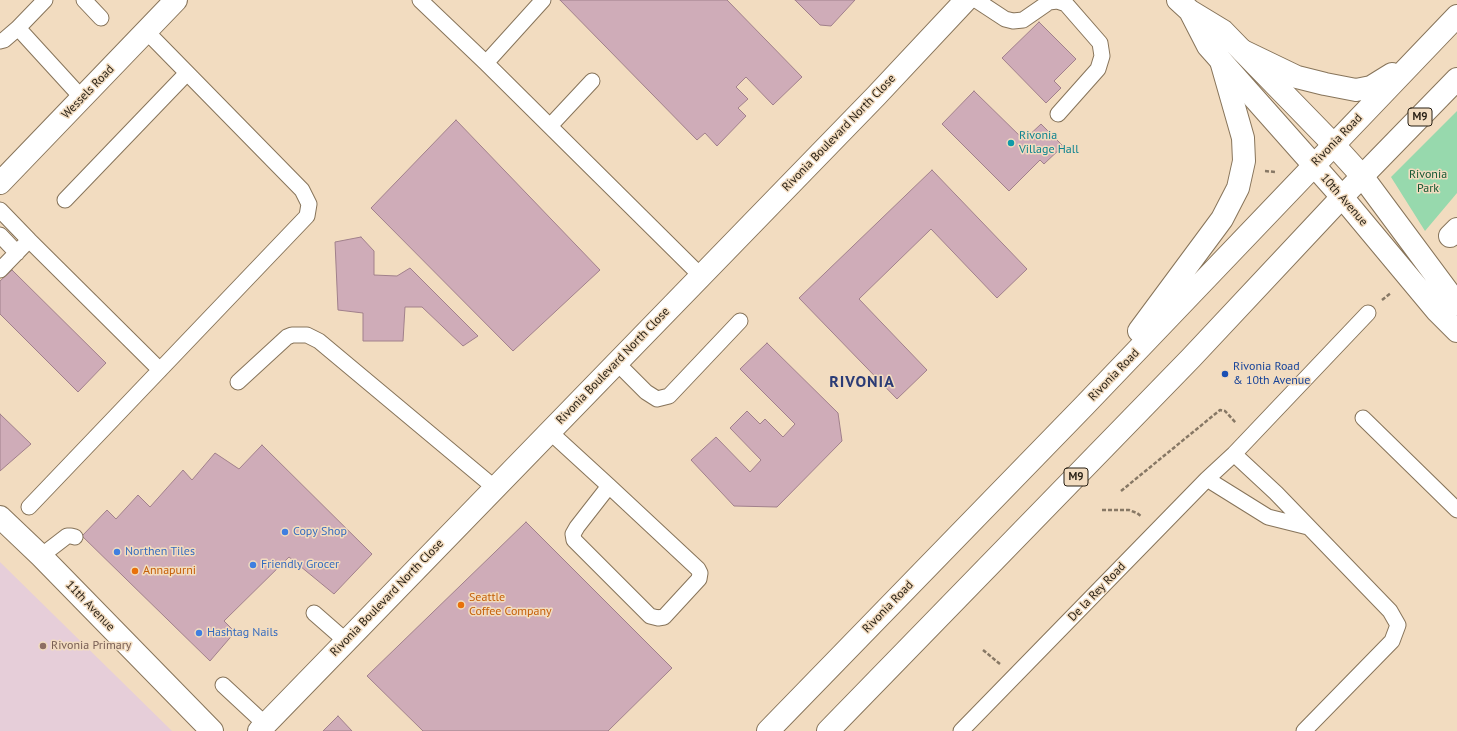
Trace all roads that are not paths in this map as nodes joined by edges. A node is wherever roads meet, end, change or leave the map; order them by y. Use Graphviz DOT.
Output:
graph roads {
  1 [pos="45,0"];
  2 [pos="84,0"];
  3 [pos="176,0"];
  4 [pos="420,0"];
  5 [pos="543,0"];
  6 [pos="966,0"];
  7 [pos="976,0"];
  8 [pos="1184,5"];
  9 [pos="1457,16"];
  10 [pos="101,18"];
  11 [pos="18,28"];
  12 [pos="147,32"];
  13 [pos="0,41"];
  14 [pos="1243,51"];
  15 [pos="1221,61"];
  16 [pos="1412,62"];
  17 [pos="486,63"];
  18 [pos="187,73"];
  19 [pos="1457,79"];
  20 [pos="592,82"];
  21 [pos="82,98"];
  22 [pos="1058,114"];
  23 [pos="550,126"];
  24 [pos="1333,144"];
  25 [pos="1313,165"];
  26 [pos="1362,176"];
  27 [pos="0,183"];
  28 [pos="1342,197"];
  29 [pos="65,200"];
  30 [pos="0,210"];
  31 [pos="0,235"];
  32 [pos="29,240"];
  33 [pos="17,253"];
  34 [pos="0,270"];
  35 [pos="701,276"];
  36 [pos="1457,304"];
  37 [pos="1368,313"];
  38 [pos="740,321"];
  39 [pos="1457,331"];
  40 [pos="617,363"];
  41 [pos="160,370"];
  42 [pos="238,382"];
  43 [pos="1084,406"];
  44 [pos="1362,418"];
  45 [pos="550,432"];
  46 [pos="1234,454"];
  47 [pos="1208,479"];
  48 [pos="609,486"];
  49 [pos="495,488"];
  50 [pos="29,507"];
  51 [pos="1457,510"];
  52 [pos="0,517"];
  53 [pos="1308,527"];
  54 [pos="75,537"];
  55 [pos="41,556"];
  56 [pos="314,613"];
  57 [pos="346,641"];
  58 [pos="223,685"];
  59 [pos="262,728"];
  60 [pos="212,731"];
  61 [pos="768,731"];
  62 [pos="828,731"];
  63 [pos="960,731"];
  64 [pos="1304,731"];
  1 -- 11 [label="lane"];
  2 -- 10 [label="lane"];
  3 -- 12 [label="main road, Wessels Road"];
  4 -- 17 [label="lane"];
  5 -- 17 [label="lane"];
  6 -- 35 [label="main road, Rivonia Boulevard North Close"];
  7 -- 22 [label="lane"];
  8 -- 14 [label="main road, 10th Avenue"];
  8 -- 15 [label="main road, 10th Avenue"];
  9 -- 16 [label="main road, Rivonia Road"];
  11 -- 13 [label="lane"];
  11 -- 21 [label="lane"];
  12 -- 18 [label="lane"];
  12 -- 21 [label="main road, Wessels Road"];
  14 -- 16 [label="main road"];
  14 -- 24 [label="main road, 10th Avenue"];
  15 -- 25 [label="main road, 10th Avenue"];
  15 -- 43 [label="main road"];
  16 -- 24 [label="main road, Rivonia Road"];
  17 -- 23 [label="lane"];
  18 -- 29 [label="lane"];
  18 -- 41 [label="lane"];
  19 -- 26 [label="main road, M9"];
  20 -- 23 [label="lane"];
  21 -- 27 [label="main road, Wessels Road"];
  23 -- 35 [label="lane"];
  24 -- 25 [label="main road, Rivonia Road"];
  24 -- 26 [label="main road, 10th Avenue"];
  25 -- 28 [label="main road, 10th Avenue"];
  25 -- 43 [label="main road, Rivonia Road"];
  26 -- 28 [label="main road, M9"];
  26 -- 36 [label="main road, 10th Avenue"];
  28 -- 39 [label="main road, 10th Avenue"];
  28 -- 62 [label="main road, M9"];
  30 -- 32 [label="lane"];
  31 -- 33 [label="lane"];
  32 -- 33 [label="lane"];
  32 -- 41 [label="lane"];
  33 -- 34 [label="lane"];
  35 -- 40 [label="main road, Rivonia Boulevard North Close"];
  37 -- 46 [label="lane, De la Rey Road"];
  38 -- 40 [label="lane"];
  40 -- 45 [label="main road, Rivonia Boulevard North Close"];
  41 -- 50 [label="lane"];
  42 -- 49 [label="lane"];
  43 -- 61 [label="main road, Rivonia Road"];
  44 -- 51 [label="lane"];
  45 -- 48 [label="lane"];
  45 -- 49 [label="main road, Rivonia Boulevard North Close"];
  46 -- 47 [label="lane, De la Rey Road"];
  46 -- 53 [label="lane"];
  47 -- 53 [label="lane"];
  47 -- 63 [label="lane, De la Rey Road"];
  48 -- 48 [label="lane"];
  49 -- 57 [label="main road, Rivonia Boulevard North Close"];
  52 -- 55 [label="main road, 11th Avenue"];
  53 -- 64 [label="lane"];
  54 -- 55 [label="lane"];
  55 -- 60 [label="main road, 11th Avenue"];
  56 -- 57 [label="lane"];
  57 -- 59 [label="main road, Rivonia Boulevard North Close"];
  58 -- 59 [label="lane"];
}
